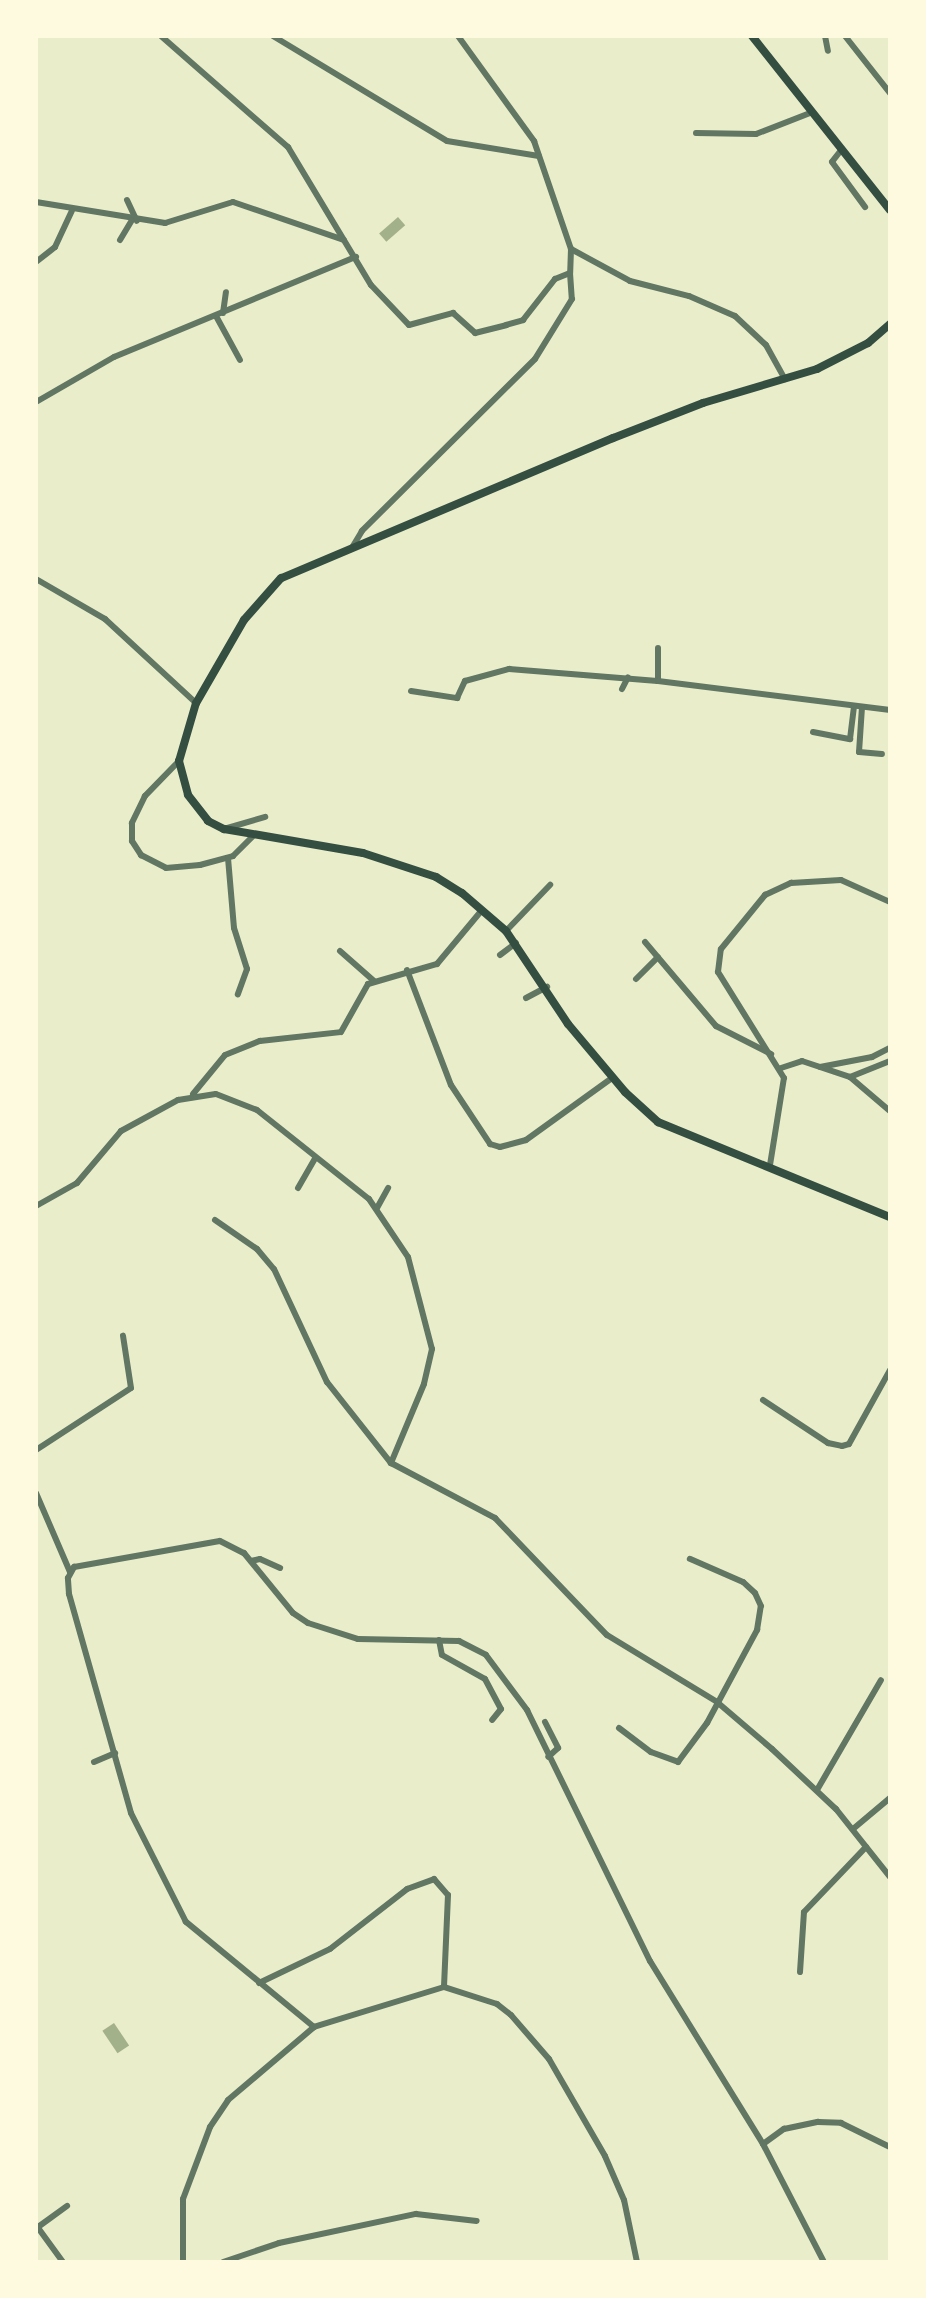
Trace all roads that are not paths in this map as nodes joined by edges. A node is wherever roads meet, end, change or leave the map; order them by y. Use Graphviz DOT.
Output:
graph roads {
  1 [pos="161,36"];
  2 [pos="273,36"];
  3 [pos="458,36"];
  4 [pos="752,36"];
  5 [pos="764,36"];
  6 [pos="825,36"];
  7 [pos="845,36"];
  8 [pos="761,48"];
  9 [pos="828,51"];
  10 [pos="880,81"];
  11 [pos="874,87"];
  12 [pos="890,93"];
  13 [pos="810,113"];
  14 [pos="696,133"];
  15 [pos="842,149"];
  16 [pos="539,156"];
  17 [pos="127,200"];
  18 [pos="36,202"];
  19 [pos="865,207"];
  20 [pos="890,210"];
  21 [pos="72,211"];
  22 [pos="134,220"];
  23 [pos="120,240"];
  24 [pos="346,241"];
  25 [pos="571,249"];
  26 [pos="356,257"];
  27 [pos="36,262"];
  28 [pos="570,273"];
  29 [pos="226,292"];
  30 [pos="219,314"];
  31 [pos="890,324"];
  32 [pos="240,360"];
  33 [pos="785,379"];
  34 [pos="36,402"];
  35 [pos="351,549"];
  36 [pos="36,579"];
  37 [pos="658,648"];
  38 [pos="628,677"];
  39 [pos="658,681"];
  40 [pos="622,689"];
  41 [pos="411,691"];
  42 [pos="196,703"];
  43 [pos="858,706"];
  44 [pos="890,710"];
  45 [pos="813,732"];
  46 [pos="882,754"];
  47 [pos="179,761"];
  48 [pos="265,817"];
  49 [pos="224,829"];
  50 [pos="254,835"];
  51 [pos="228,858"];
  52 [pos="550,885"];
  53 [pos="890,902"];
  54 [pos="482,910"];
  55 [pos="506,931"];
  56 [pos="645,942"];
  57 [pos="516,943"];
  58 [pos="340,951"];
  59 [pos="500,955"];
  60 [pos="658,957"];
  61 [pos="407,970"];
  62 [pos="636,979"];
  63 [pos="374,981"];
  64 [pos="547,987"];
  65 [pos="238,994"];
  66 [pos="526,998"];
  67 [pos="890,1048"];
  68 [pos="771,1054"];
  69 [pos="890,1061"];
  70 [pos="820,1067"];
  71 [pos="781,1068"];
  72 [pos="850,1077"];
  73 [pos="612,1078"];
  74 [pos="193,1094"];
  75 [pos="890,1111"];
  76 [pos="315,1158"];
  77 [pos="770,1165"];
  78 [pos="298,1188"];
  79 [pos="388,1188"];
  80 [pos="36,1206"];
  81 [pos="377,1208"];
  82 [pos="890,1217"];
  83 [pos="215,1220"];
  84 [pos="123,1336"];
  85 [pos="890,1370"];
  86 [pos="763,1400"];
  87 [pos="36,1450"];
  88 [pos="391,1463"];
  89 [pos="36,1493"];
  90 [pos="690,1559"];
  91 [pos="251,1561"];
  92 [pos="280,1568"];
  93 [pos="70,1572"];
  94 [pos="439,1640"];
  95 [pos="881,1680"];
  96 [pos="717,1702"];
  97 [pos="492,1720"];
  98 [pos="545,1722"];
  99 [pos="619,1728"];
  100 [pos="115,1753"];
  101 [pos="548,1757"];
  102 [pos="94,1762"];
  103 [pos="817,1790"];
  104 [pos="890,1798"];
  105 [pos="853,1829"];
  106 [pos="866,1847"];
  107 [pos="890,1877"];
  108 [pos="800,1972"];
  109 [pos="259,1983"];
  110 [pos="444,1987"];
  111 [pos="314,2027"];
  112 [pos="763,2144"];
  113 [pos="890,2147"];
  114 [pos="67,2206"];
  115 [pos="477,2221"];
  116 [pos="37,2226"];
  117 [pos="47,2240"];
  118 [pos="36,2243"];
  119 [pos="63,2262"];
  120 [pos="183,2262"];
  121 [pos="223,2262"];
  122 [pos="637,2262"];
  123 [pos="824,2262"];
  1 -- 24 [label="street"];
  2 -- 16 [label="street"];
  3 -- 16 [label="street"];
  4 -- 8 [label="main road"];
  5 -- 8 [label="street"];
  6 -- 9 [label="street"];
  7 -- 10 [label="street"];
  8 -- 13 [label="main road"];
  10 -- 11 [label="street"];
  10 -- 12 [label="street"];
  13 -- 14 [label="street"];
  13 -- 15 [label="main road"];
  15 -- 19 [label="street"];
  15 -- 20 [label="main road"];
  16 -- 25 [label="street"];
  17 -- 22 [label="street"];
  18 -- 21 [label="street"];
  21 -- 22 [label="street"];
  21 -- 27 [label="street"];
  22 -- 23 [label="street"];
  22 -- 24 [label="street"];
  24 -- 26 [label="street"];
  25 -- 28 [label="street"];
  25 -- 33 [label="street"];
  26 -- 28 [label="street"];
  26 -- 30 [label="street"];
  28 -- 35 [label="street"];
  29 -- 30 [label="street"];
  30 -- 32 [label="street"];
  30 -- 34 [label="street"];
  31 -- 33 [label="main road"];
  33 -- 35 [label="main road"];
  35 -- 42 [label="main road"];
  36 -- 42 [label="street"];
  37 -- 39 [label="street"];
  38 -- 39 [label="street"];
  38 -- 40 [label="street"];
  38 -- 41 [label="street"];
  39 -- 43 [label="street"];
  42 -- 47 [label="main road"];
  43 -- 44 [label="street"];
  43 -- 45 [label="street"];
  43 -- 46 [label="street"];
  47 -- 49 [label="main road"];
  47 -- 51 [label="street"];
  48 -- 49 [label="street"];
  49 -- 50 [label="main road"];
  50 -- 51 [label="street"];
  50 -- 54 [label="main road"];
  51 -- 65 [label="street"];
  52 -- 55 [label="street"];
  53 -- 68 [label="street"];
  54 -- 55 [label="main road"];
  54 -- 61 [label="street"];
  55 -- 57 [label="main road"];
  56 -- 60 [label="street"];
  57 -- 59 [label="street"];
  57 -- 64 [label="main road"];
  58 -- 63 [label="street"];
  60 -- 62 [label="street"];
  60 -- 68 [label="street"];
  61 -- 63 [label="street"];
  61 -- 73 [label="street"];
  63 -- 74 [label="street"];
  64 -- 66 [label="street"];
  64 -- 73 [label="main road"];
  67 -- 70 [label="street"];
  68 -- 71 [label="street"];
  69 -- 72 [label="street"];
  70 -- 71 [label="street"];
  70 -- 72 [label="street"];
  71 -- 77 [label="street"];
  72 -- 75 [label="street"];
  73 -- 77 [label="main road"];
  74 -- 76 [label="street"];
  74 -- 80 [label="street"];
  76 -- 78 [label="street"];
  76 -- 81 [label="street"];
  77 -- 82 [label="main road"];
  79 -- 81 [label="street"];
  81 -- 88 [label="street"];
  83 -- 88 [label="street"];
  84 -- 87 [label="street"];
  85 -- 86 [label="street"];
  88 -- 96 [label="street"];
  89 -- 93 [label="street"];
  90 -- 96 [label="street"];
  91 -- 92 [label="street"];
  91 -- 93 [label="street"];
  91 -- 94 [label="street"];
  93 -- 100 [label="street"];
  94 -- 97 [label="street"];
  94 -- 101 [label="street"];
  95 -- 103 [label="street"];
  96 -- 99 [label="street"];
  96 -- 103 [label="street"];
  98 -- 101 [label="street"];
  100 -- 102 [label="street"];
  100 -- 109 [label="street"];
  101 -- 112 [label="street"];
  103 -- 105 [label="street"];
  104 -- 105 [label="street"];
  105 -- 106 [label="street"];
  106 -- 107 [label="street"];
  106 -- 108 [label="street"];
  109 -- 110 [label="street"];
  109 -- 111 [label="street"];
  110 -- 111 [label="street"];
  110 -- 122 [label="street"];
  111 -- 120 [label="street"];
  112 -- 113 [label="street"];
  112 -- 123 [label="street"];
  114 -- 116 [label="street"];
  115 -- 121 [label="street"];
  116 -- 117 [label="street"];
  117 -- 118 [label="street"];
  117 -- 119 [label="street"];
}
